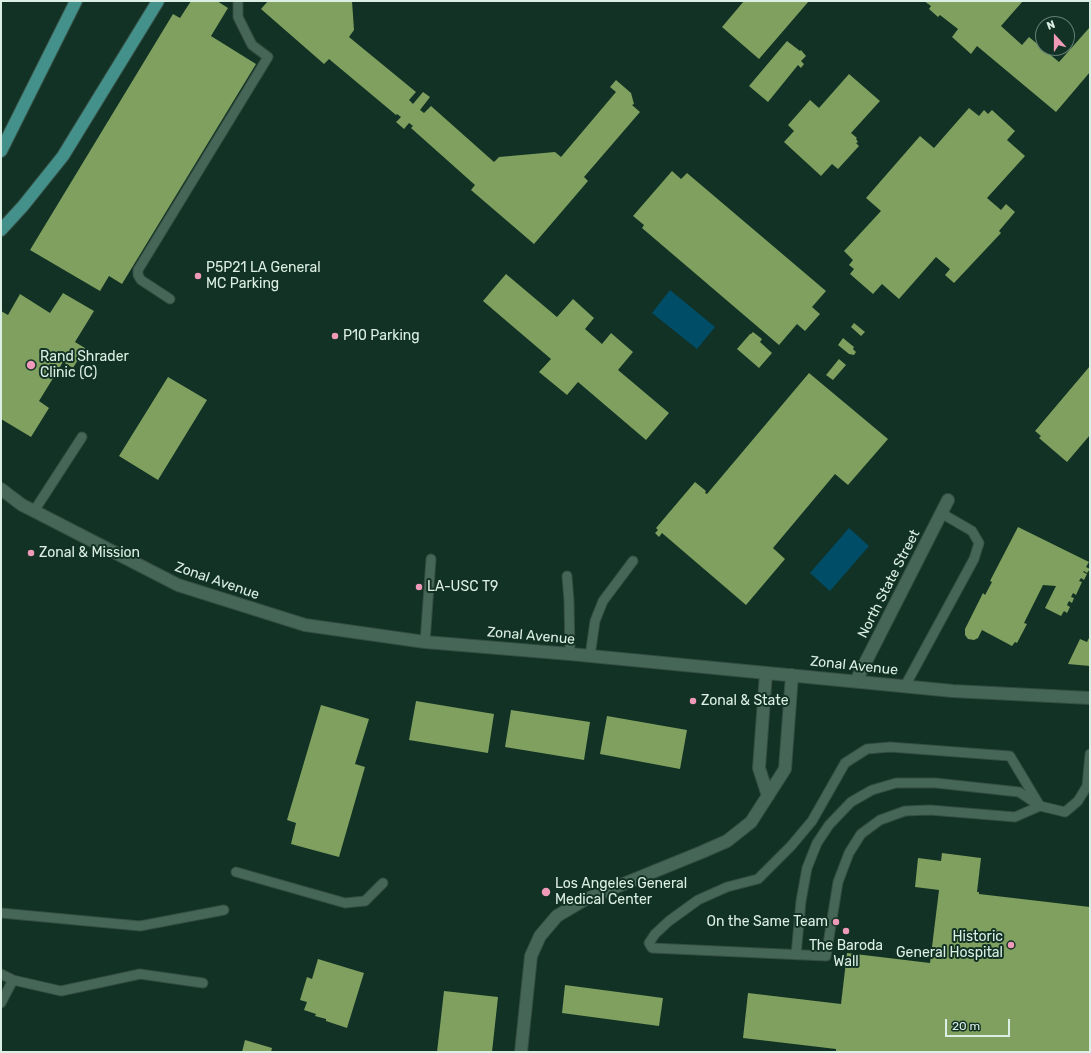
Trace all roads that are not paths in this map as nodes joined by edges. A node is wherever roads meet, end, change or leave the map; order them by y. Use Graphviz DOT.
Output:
graph roads {
  1 [pos="76,1"];
  2 [pos="158,1"];
  3 [pos="238,1"];
  4 [pos="2,147"];
  5 [pos="1,230"];
  6 [pos="170,298"];
  7 [pos="82,437"];
  8 [pos="1,489"];
  9 [pos="948,500"];
  10 [pos="34,511"];
  11 [pos="941,514"];
  12 [pos="431,559"];
  13 [pos="633,561"];
  14 [pos="567,576"];
  15 [pos="425,642"];
  16 [pos="570,654"];
  17 [pos="590,656"];
  18 [pos="766,673"];
  19 [pos="792,675"];
  20 [pos="856,681"];
  21 [pos="905,686"];
  22 [pos="1090,698"];
  23 [pos="1090,754"];
  24 [pos="768,796"];
  25 [pos="1040,806"];
  26 [pos="236,872"];
  27 [pos="383,883"];
  28 [pos="224,910"];
  29 [pos="1,913"];
  30 [pos="796,955"];
  31 [pos="1,974"];
  32 [pos="13,980"];
  33 [pos="203,983"];
  34 [pos="1,1003"];
  35 [pos="521,1052"];
  1 -- 4 [label="main road"];
  2 -- 5 [label="main road"];
  3 -- 6 [label="lane"];
  7 -- 10 [label="lane"];
  8 -- 10 [label="street, Zonal Avenue"];
  9 -- 11 [label="street, North State Street"];
  10 -- 15 [label="street, Zonal Avenue"];
  11 -- 20 [label="street, North State Street"];
  11 -- 21 [label="lane"];
  12 -- 15 [label="lane"];
  13 -- 17 [label="lane"];
  14 -- 16 [label="lane"];
  15 -- 16 [label="street, Zonal Avenue"];
  16 -- 17 [label="street, Zonal Avenue"];
  17 -- 18 [label="street, Zonal Avenue"];
  18 -- 19 [label="street, Zonal Avenue"];
  18 -- 24 [label="street"];
  19 -- 20 [label="street, Zonal Avenue"];
  19 -- 24 [label="street"];
  20 -- 21 [label="street, Zonal Avenue"];
  21 -- 22 [label="street, Zonal Avenue"];
  23 -- 25 [label="lane"];
  24 -- 35 [label="street"];
  25 -- 30 [label="lane"];
  25 -- 30 [label="lane"];
  25 -- 30 [label="lane"];
  26 -- 27 [label="lane"];
  28 -- 29 [label="lane"];
  31 -- 32 [label="lane"];
  32 -- 33 [label="lane"];
  32 -- 34 [label="lane"];
}
